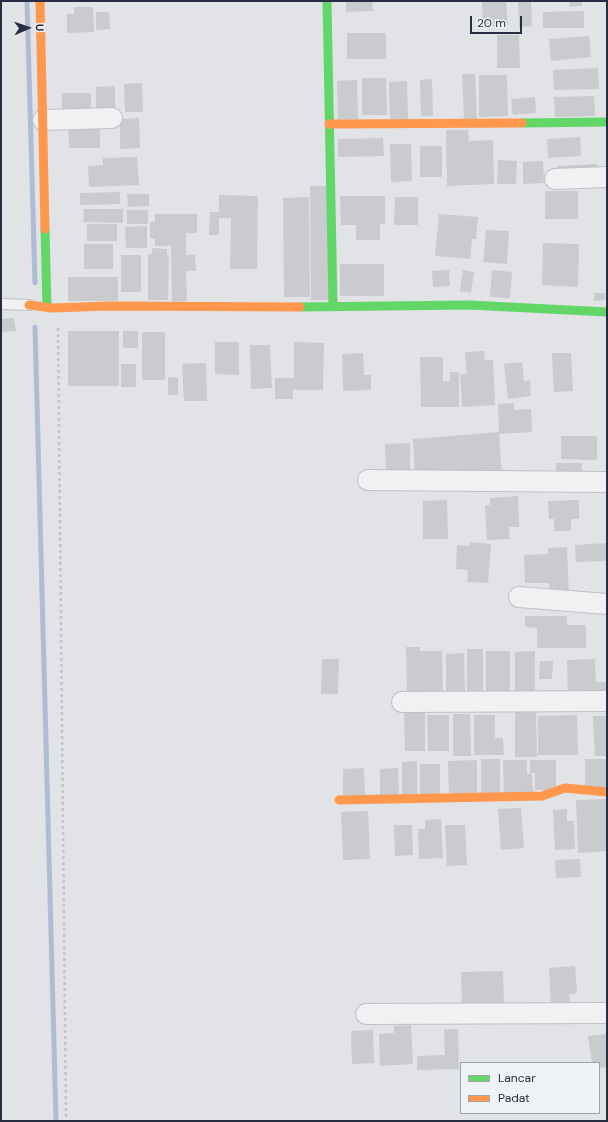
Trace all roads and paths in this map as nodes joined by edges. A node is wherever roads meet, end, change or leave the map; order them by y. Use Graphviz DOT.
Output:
graph roads {
  1 [pos="40,1"];
  2 [pos="327,1"];
  3 [pos="112,118"];
  4 [pos="43,120"];
  5 [pos="607,122"];
  6 [pos="329,124"];
  7 [pos="607,177"];
  8 [pos="554,179"];
  9 [pos="1,304"];
  10 [pos="29,305"];
  11 [pos="44,306"];
  12 [pos="58,307"];
  13 [pos="333,307"];
  14 [pos="607,312"];
  15 [pos="368,480"];
  16 [pos="607,482"];
  17 [pos="519,597"];
  18 [pos="607,604"];
  19 [pos="607,701"];
  20 [pos="402,702"];
  21 [pos="607,792"];
  22 [pos="339,800"];
  23 [pos="607,1013"];
  24 [pos="366,1014"];
  25 [pos="66,1121"];
  1 -- 4 [label="street"];
  2 -- 6 [label="street"];
  3 -- 4 [label="street"];
  4 -- 11 [label="street"];
  5 -- 6 [label="street"];
  6 -- 13 [label="street"];
  7 -- 8 [label="street"];
  9 -- 10 [label="lane"];
  10 -- 11 [label="street"];
  11 -- 12 [label="street"];
  12 -- 13 [label="street"];
  12 -- 25 [label="path"];
  13 -- 14 [label="street"];
  15 -- 16 [label="street"];
  17 -- 18 [label="street"];
  19 -- 20 [label="street"];
  21 -- 22 [label="street"];
  23 -- 24 [label="street"];
}
